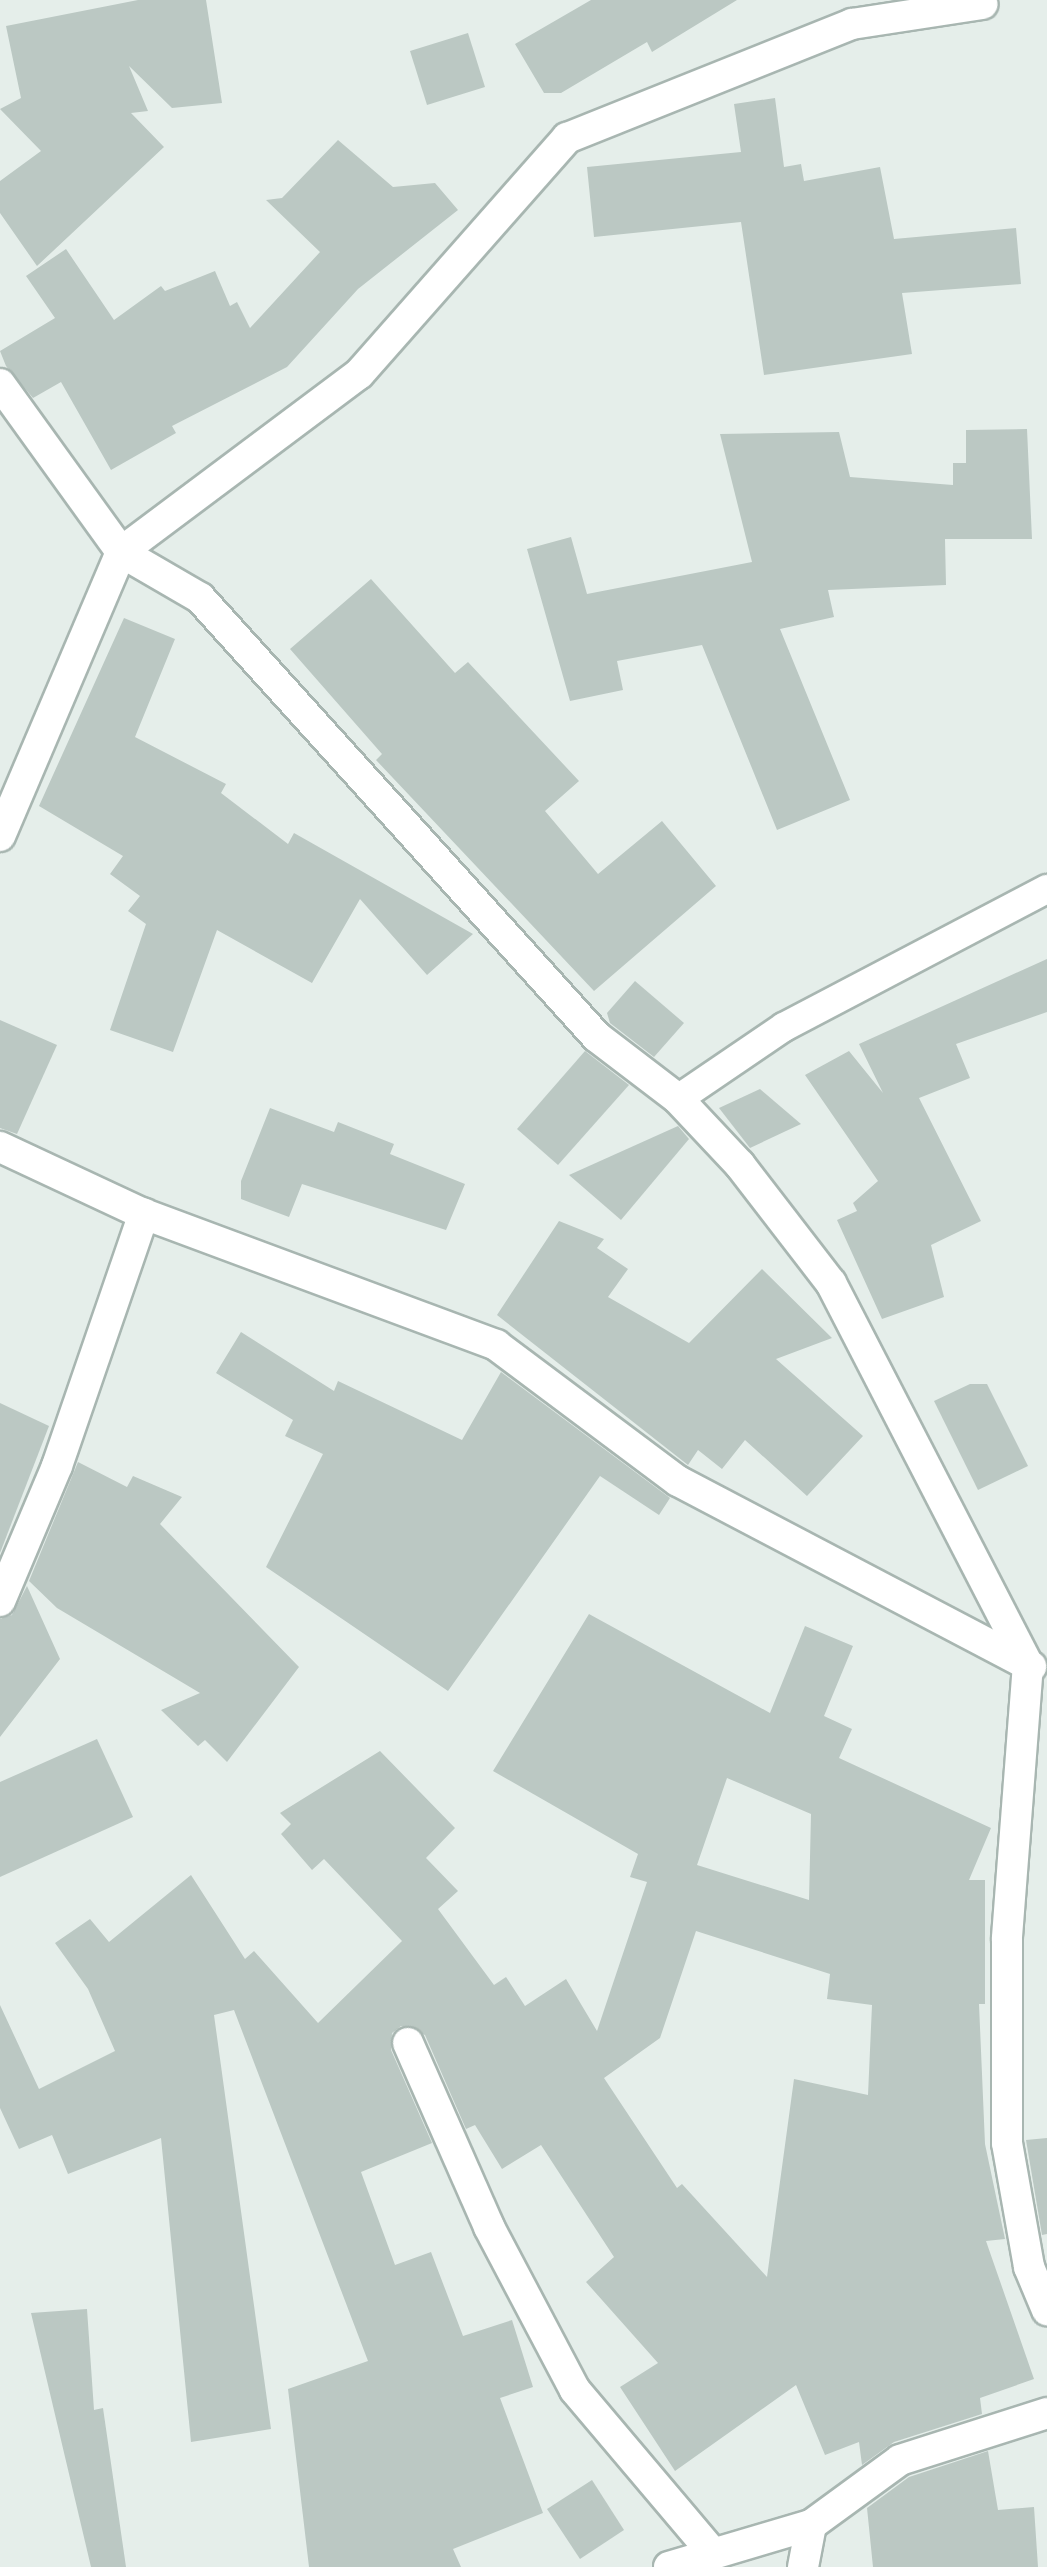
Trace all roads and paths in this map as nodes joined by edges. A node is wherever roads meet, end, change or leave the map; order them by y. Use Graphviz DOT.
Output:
graph roads {
  1 [pos="982,4"];
  2 [pos="0,384"];
  3 [pos="121,552"];
  4 [pos="0,836"];
  5 [pos="1047,889"];
  6 [pos="678,1100"];
  7 [pos="0,1147"];
  8 [pos="144,1214"];
  9 [pos="0,1601"];
  10 [pos="1037,1669"];
  11 [pos="408,2043"];
  12 [pos="1047,2310"];
  13 [pos="1047,2413"];
  14 [pos="810,2525"];
  15 [pos="710,2550"];
  16 [pos="669,2567"];
  17 [pos="803,2567"];
  1 -- 3 [label="street"];
  2 -- 3 [label="street"];
  3 -- 4 [label="street"];
  3 -- 6 [label="street"];
  5 -- 6 [label="lane"];
  6 -- 10 [label="street"];
  7 -- 8 [label="street"];
  8 -- 9 [label="street"];
  8 -- 10 [label="street"];
  10 -- 12 [label="street"];
  11 -- 15 [label="street"];
  13 -- 14 [label="street"];
  14 -- 15 [label="street"];
  14 -- 17 [label="street"];
  15 -- 16 [label="street"];
}
